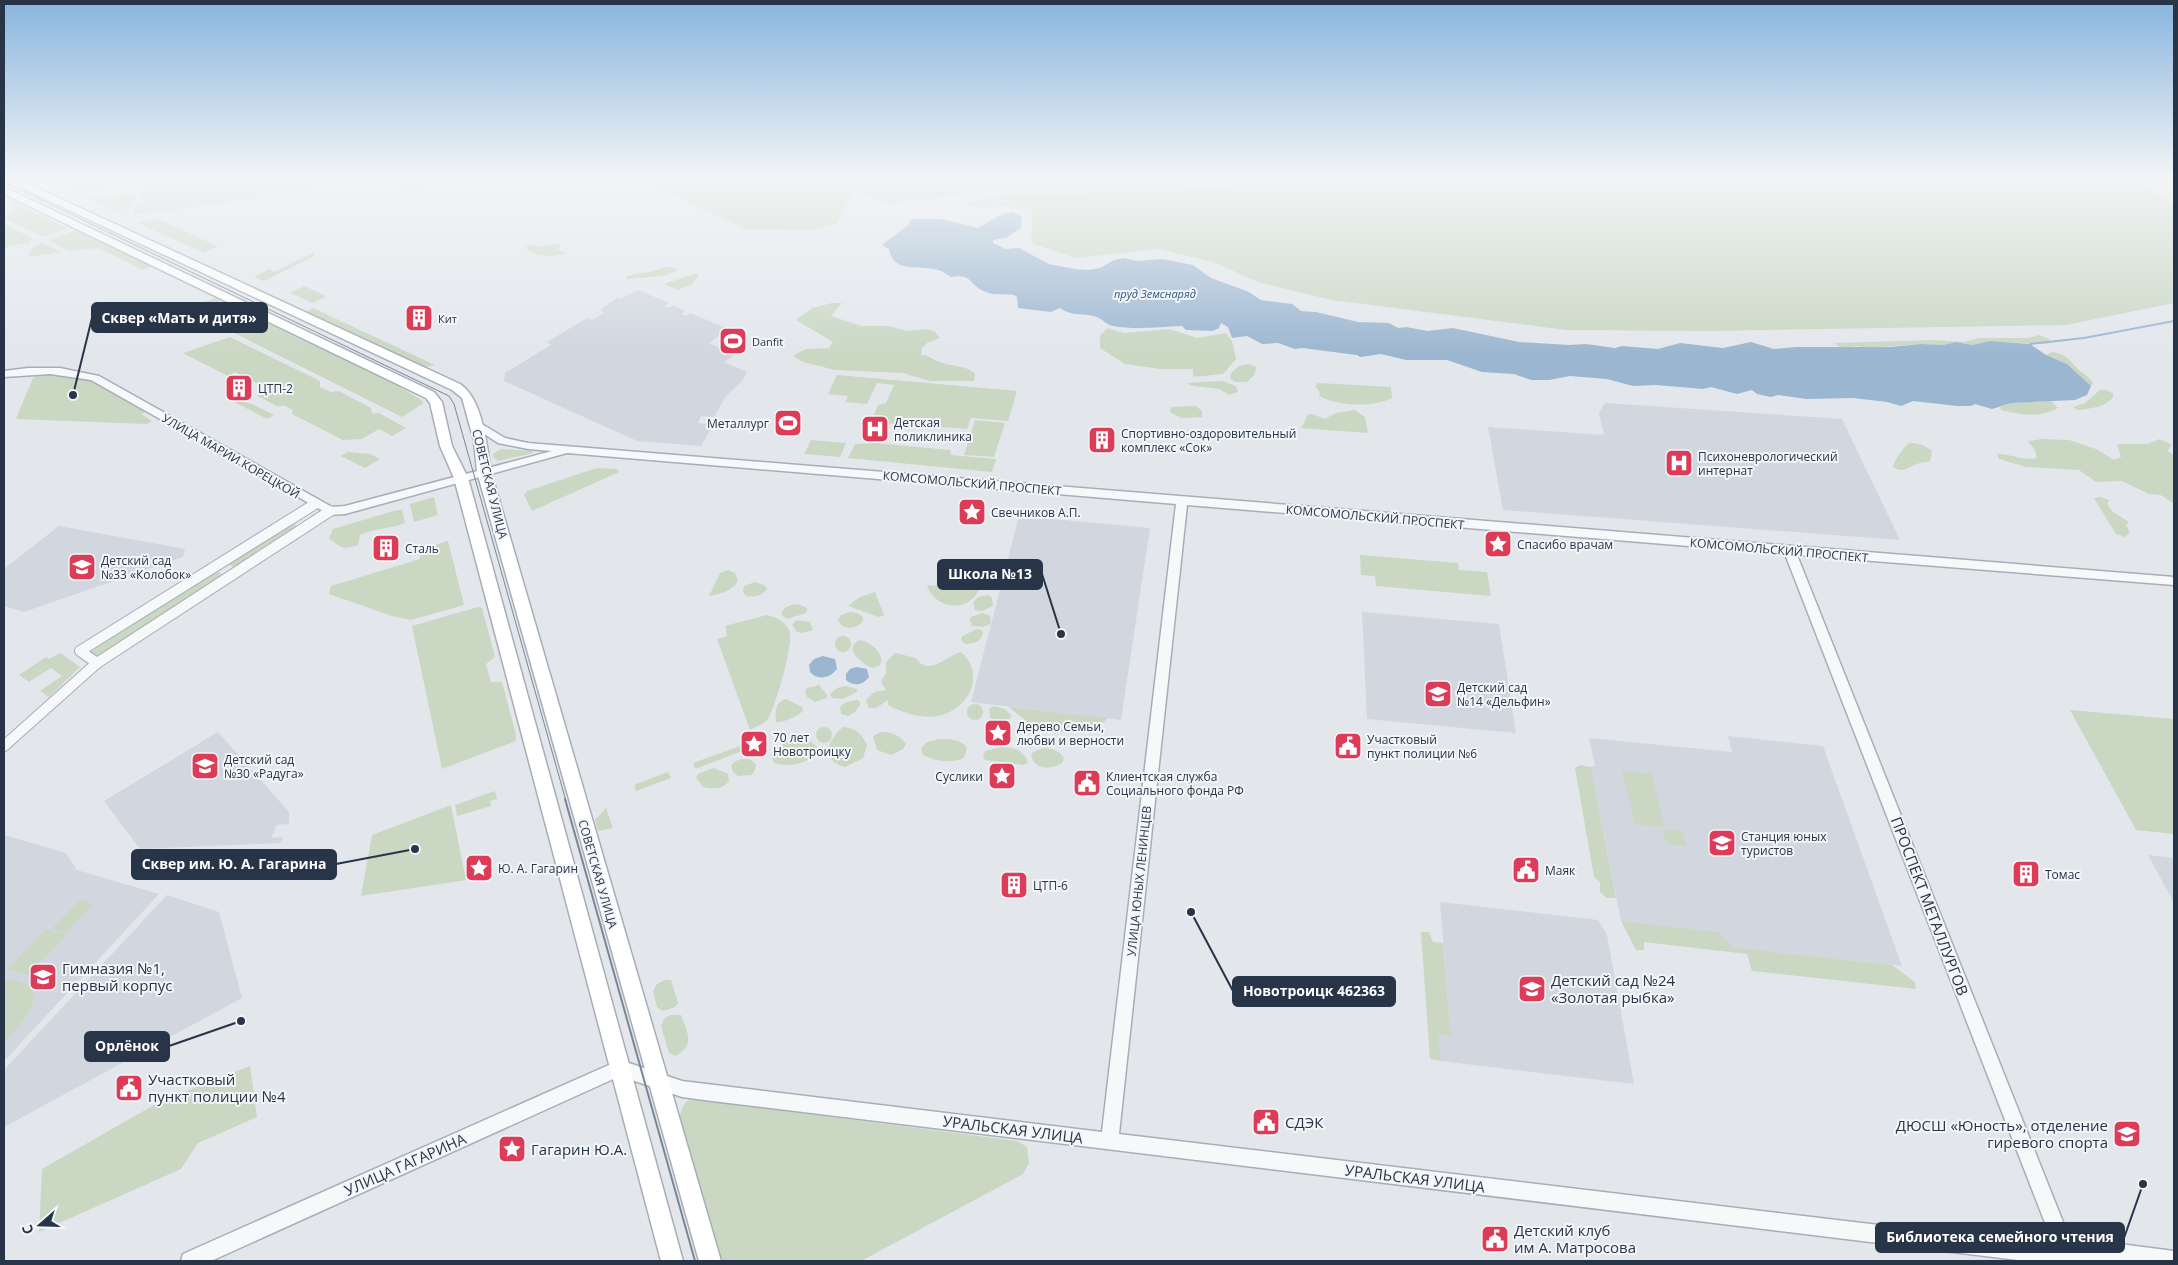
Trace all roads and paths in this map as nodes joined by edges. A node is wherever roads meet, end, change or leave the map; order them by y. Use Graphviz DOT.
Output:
graph roads {
  1 [pos="102,237"];
  2 [pos="134,237"];
  3 [pos="4,374"];
  4 [pos="475,423"];
  5 [pos="576,450"];
  6 [pos="484,472"];
  7 [pos="461,478"];
  8 [pos="1182,501"];
  9 [pos="316,504"];
  10 [pos="330,511"];
  11 [pos="1790,550"];
  12 [pos="2174,581"];
  13 [pos="97,663"];
  14 [pos="4,746"];
  15 [pos="620,1068"];
  16 [pos="657,1080"];
  17 [pos="1110,1141"];
  18 [pos="2068,1259"];
  19 [pos="2174,1260"];
  20 [pos="190,1261"];
  21 [pos="672,1261"];
  22 [pos="710,1261"];
  1 -- 7 [label="main road, СОВЕТСКАЯ УЛИЦА"];
  2 -- 4 [label="main road, СОВЕТСКАЯ УЛИЦА"];
  3 -- 9 [label="street, УЛИЦА МАРИИ КОРЕЦКОЙ"];
  4 -- 5 [label="street, КОМСОМОЛЬСКИЙ ПРОСПЕКТ"];
  4 -- 6 [label="main road, СОВЕТСКАЯ УЛИЦА"];
  5 -- 6 [label="street, КОМСОМОЛЬСКИЙ ПРОСПЕКТ"];
  5 -- 8 [label="street, КОМСОМОЛЬСКИЙ ПРОСПЕКТ"];
  6 -- 7 [label="street, КОМСОМОЛЬСКИЙ ПРОСПЕКТ"];
  6 -- 16 [label="main road, СОВЕТСКАЯ УЛИЦА"];
  7 -- 10 [label="street"];
  7 -- 15 [label="main road, СОВЕТСКАЯ УЛИЦА"];
  8 -- 11 [label="street, КОМСОМОЛЬСКИЙ ПРОСПЕКТ"];
  8 -- 17 [label="street, УЛИЦА ЮНЫХ ЛЕНИНЦЕВ"];
  9 -- 10 [label="street, УЛИЦА МАРИИ КОРЕЦКОЙ"];
  9 -- 13 [label="street"];
  10 -- 13 [label="street"];
  11 -- 12 [label="street, КОМСОМОЛЬСКИЙ ПРОСПЕКТ"];
  11 -- 18 [label="street, ПРОСПЕКТ МЕТАЛЛУРГОВ"];
  13 -- 14 [label="street"];
  15 -- 16 [label="street"];
  15 -- 20 [label="street, УЛИЦА ГАГАРИНА"];
  15 -- 21 [label="main road, СОВЕТСКАЯ УЛИЦА"];
  16 -- 17 [label="street, УРАЛЬСКАЯ УЛИЦА"];
  16 -- 22 [label="main road, СОВЕТСКАЯ УЛИЦА"];
  17 -- 18 [label="street, УРАЛЬСКАЯ УЛИЦА"];
  18 -- 19 [label="street, УРАЛЬСКАЯ УЛИЦА"];
}
